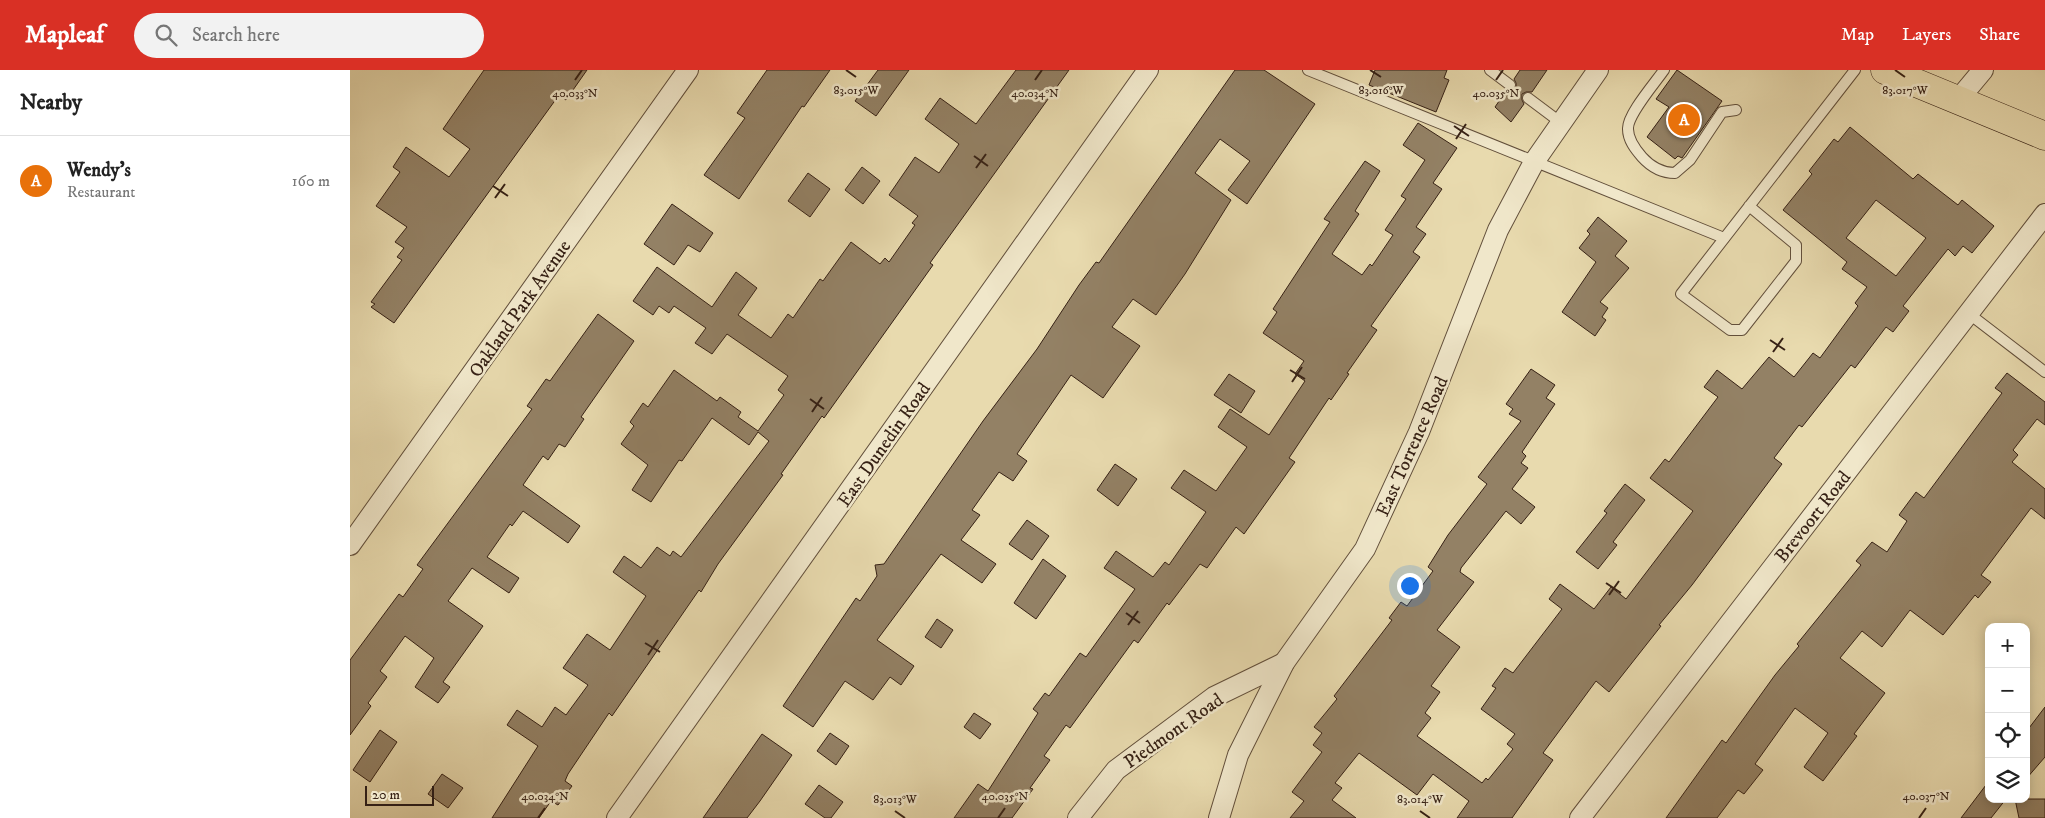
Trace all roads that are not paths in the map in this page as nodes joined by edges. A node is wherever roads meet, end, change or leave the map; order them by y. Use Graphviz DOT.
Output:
graph roads {
  1 [pos="688,70"];
  2 [pos="1148,70"];
  3 [pos="1308,70"];
  4 [pos="1490,70"];
  5 [pos="1598,70"];
  6 [pos="1664,70"];
  7 [pos="1855,70"];
  8 [pos="1885,70"];
  9 [pos="1982,70"];
  10 [pos="1510,86"];
  11 [pos="1528,98"];
  12 [pos="1958,100"];
  13 [pos="1736,110"];
  14 [pos="1560,122"];
  15 [pos="2045,136"];
  16 [pos="1534,162"];
  17 [pos="1749,206"];
  18 [pos="2045,214"];
  19 [pos="1724,238"];
  20 [pos="1968,313"];
  21 [pos="2045,372"];
  22 [pos="350,545"];
  23 [pos="1284,663"];
  24 [pos="617,818"];
  25 [pos="1078,818"];
  26 [pos="1219,818"];
  27 [pos="1580,818"];
  1 -- 22 [label="street, Oakland Park Avenue"];
  2 -- 24 [label="street, East Dunedin Road"];
  3 -- 16 [label="lane"];
  4 -- 10 [label="lane"];
  5 -- 14 [label="street, East Torrence Road"];
  6 -- 13 [label="lane"];
  7 -- 17 [label="lane"];
  8 -- 12 [label="main road"];
  9 -- 12 [label="street"];
  11 -- 14 [label="lane"];
  12 -- 15 [label="main road"];
  14 -- 16 [label="street, East Torrence Road"];
  16 -- 19 [label="lane"];
  16 -- 23 [label="street, East Torrence Road"];
  17 -- 19 [label="lane"];
  17 -- 19 [label="lane"];
  18 -- 20 [label="street, Brevoort Road"];
  20 -- 21 [label="lane"];
  20 -- 27 [label="street, Brevoort Road"];
  23 -- 25 [label="street, Piedmont Road"];
  23 -- 26 [label="street, East Torrence Road"];
}
